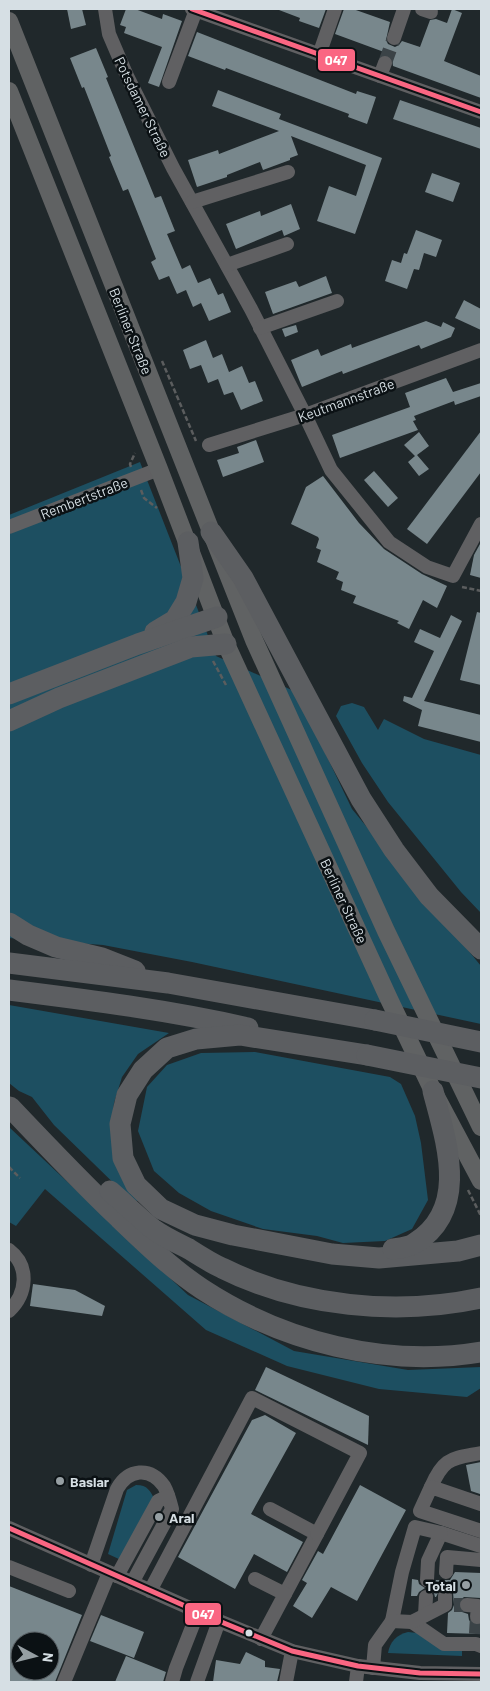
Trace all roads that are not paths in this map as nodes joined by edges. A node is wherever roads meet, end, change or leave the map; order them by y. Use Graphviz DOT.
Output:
graph roads {
  1 [pos="105,9"];
  2 [pos="335,9"];
  3 [pos="404,9"];
  4 [pos="194,10"];
  5 [pos="9,21"];
  6 [pos="394,38"];
  7 [pos="319,55"];
  8 [pos="385,63"];
  9 [pos="380,76"];
  10 [pos="169,82"];
  11 [pos="9,91"];
  12 [pos="481,112"];
  13 [pos="288,172"];
  14 [pos="192,202"];
  15 [pos="287,244"];
  16 [pos="227,265"];
  17 [pos="337,301"];
  18 [pos="260,328"];
  19 [pos="481,350"];
  20 [pos="305,415"];
  21 [pos="209,445"];
  22 [pos="159,469"];
  23 [pos="481,524"];
  24 [pos="9,527"];
  25 [pos="212,532"];
  26 [pos="188,542"];
  27 [pos="217,617"];
  28 [pos="254,640"];
  29 [pos="138,644"];
  30 [pos="226,644"];
  31 [pos="9,694"];
  32 [pos="9,721"];
  33 [pos="9,923"];
  34 [pos="481,950"];
  35 [pos="9,963"];
  36 [pos="168,983"];
  37 [pos="9,990"];
  38 [pos="481,1042"];
  39 [pos="367,1055"];
  40 [pos="481,1078"];
  41 [pos="433,1091"];
  42 [pos="10,1106"];
  43 [pos="481,1127"];
  44 [pos="481,1181"];
  45 [pos="481,1245"];
  46 [pos="9,1250"];
  47 [pos="332,1254"];
  48 [pos="481,1298"];
  49 [pos="9,1311"];
  50 [pos="481,1352"];
  51 [pos="481,1453"];
  52 [pos="431,1487"];
  53 [pos="168,1496"];
  54 [pos="481,1504"];
  55 [pos="270,1509"];
  56 [pos="420,1511"];
  57 [pos="415,1527"];
  58 [pos="9,1528"];
  59 [pos="481,1531"];
  60 [pos="441,1533"];
  61 [pos="317,1534"];
  62 [pos="481,1546"];
  63 [pos="481,1560"];
  64 [pos="91,1565"];
  65 [pos="9,1567"];
  66 [pos="446,1572"];
  67 [pos="113,1574"];
  68 [pos="255,1579"];
  69 [pos="427,1580"];
  70 [pos="132,1582"];
  71 [pos="70,1591"];
  72 [pos="150,1591"];
  73 [pos="285,1594"];
  74 [pos="426,1597"];
  75 [pos="198,1612"];
  76 [pos="425,1615"];
  77 [pos="477,1617"];
  78 [pos="220,1621"];
  79 [pos="392,1621"];
  80 [pos="412,1622"];
  81 [pos="261,1639"];
  82 [pos="478,1641"];
  83 [pos="292,1651"];
  84 [pos="358,1666"];
  85 [pos="373,1668"];
  86 [pos="481,1674"];
  87 [pos="64,1682"];
  88 [pos="172,1682"];
  89 [pos="197,1682"];
  90 [pos="286,1682"];
  91 [pos="356,1682"];
  1 -- 14 [label="street, Potsdamer Straße"];
  2 -- 7 [label="street"];
  3 -- 6 [label="street"];
  4 -- 7 [label="street"];
  4 -- 10 [label="street"];
  5 -- 25 [label="main road, Berliner Straße"];
  7 -- 9 [label="street"];
  8 -- 9 [label="street"];
  9 -- 12 [label="street"];
  11 -- 22 [label="main road, Berliner Straße"];
  13 -- 14 [label="street"];
  14 -- 16 [label="street, Potsdamer Straße"];
  15 -- 16 [label="street"];
  16 -- 18 [label="street, Potsdamer Straße"];
  17 -- 18 [label="street"];
  18 -- 20 [label="street, Potsdamer Straße"];
  19 -- 20 [label="street, Keutmannstraße"];
  20 -- 21 [label="street, Keutmannstraße"];
  20 -- 23 [label="street, Potsdamer Straße"];
  22 -- 24 [label="street, Rembertstraße"];
  22 -- 26 [label="main road, Berliner Straße"];
  25 -- 28 [label="main road, Berliner Straße"];
  25 -- 34 [label="highway"];
  26 -- 27 [label="main road, Berliner Straße"];
  26 -- 29 [label="highway"];
  27 -- 28 [label="main road, Berliner Straße"];
  27 -- 29 [label="highway"];
  27 -- 30 [label="main road, Berliner Straße"];
  28 -- 43 [label="main road, Berliner Straße"];
  29 -- 31 [label="highway"];
  30 -- 32 [label="highway"];
  30 -- 41 [label="main road, Berliner Straße"];
  33 -- 36 [label="highway"];
  35 -- 36 [label="highway"];
  36 -- 38 [label="highway, bridge"];
  37 -- 39 [label="highway"];
  39 -- 40 [label="highway, bridge"];
  39 -- 47 [label="highway"];
  41 -- 44 [label="main road, Berliner Straße"];
  41 -- 47 [label="highway"];
  42 -- 48 [label="highway"];
  42 -- 50 [label="highway"];
  45 -- 47 [label="highway"];
  46 -- 49 [label="street"];
  51 -- 52 [label="street"];
  52 -- 54 [label="street"];
  52 -- 56 [label="street"];
  53 -- 64 [label="street"];
  53 -- 67 [label="street"];
  53 -- 70 [label="street"];
  55 -- 61 [label="street"];
  56 -- 57 [label="street"];
  56 -- 59 [label="street"];
  57 -- 60 [label="street"];
  57 -- 79 [label="street"];
  58 -- 64 [label="street"];
  60 -- 62 [label="street"];
  60 -- 69 [label="street"];
  61 -- 72 [label="street"];
  61 -- 73 [label="street"];
  63 -- 66 [label="street"];
  64 -- 67 [label="street"];
  65 -- 71 [label="street"];
  67 -- 70 [label="street"];
  67 -- 87 [label="street"];
  68 -- 73 [label="street"];
  70 -- 72 [label="street"];
  72 -- 75 [label="street"];
  73 -- 81 [label="street"];
  74 -- 76 [label="street"];
  75 -- 78 [label="street"];
  75 -- 88 [label="street"];
  76 -- 77 [label="street"];
  76 -- 80 [label="street"];
  78 -- 81 [label="street"];
  78 -- 89 [label="street"];
  79 -- 80 [label="street"];
  79 -- 85 [label="street"];
  80 -- 82 [label="street"];
  81 -- 83 [label="street"];
  83 -- 84 [label="street"];
  83 -- 90 [label="street"];
  84 -- 85 [label="street"];
  84 -- 91 [label="street"];
  85 -- 86 [label="street"];
}
